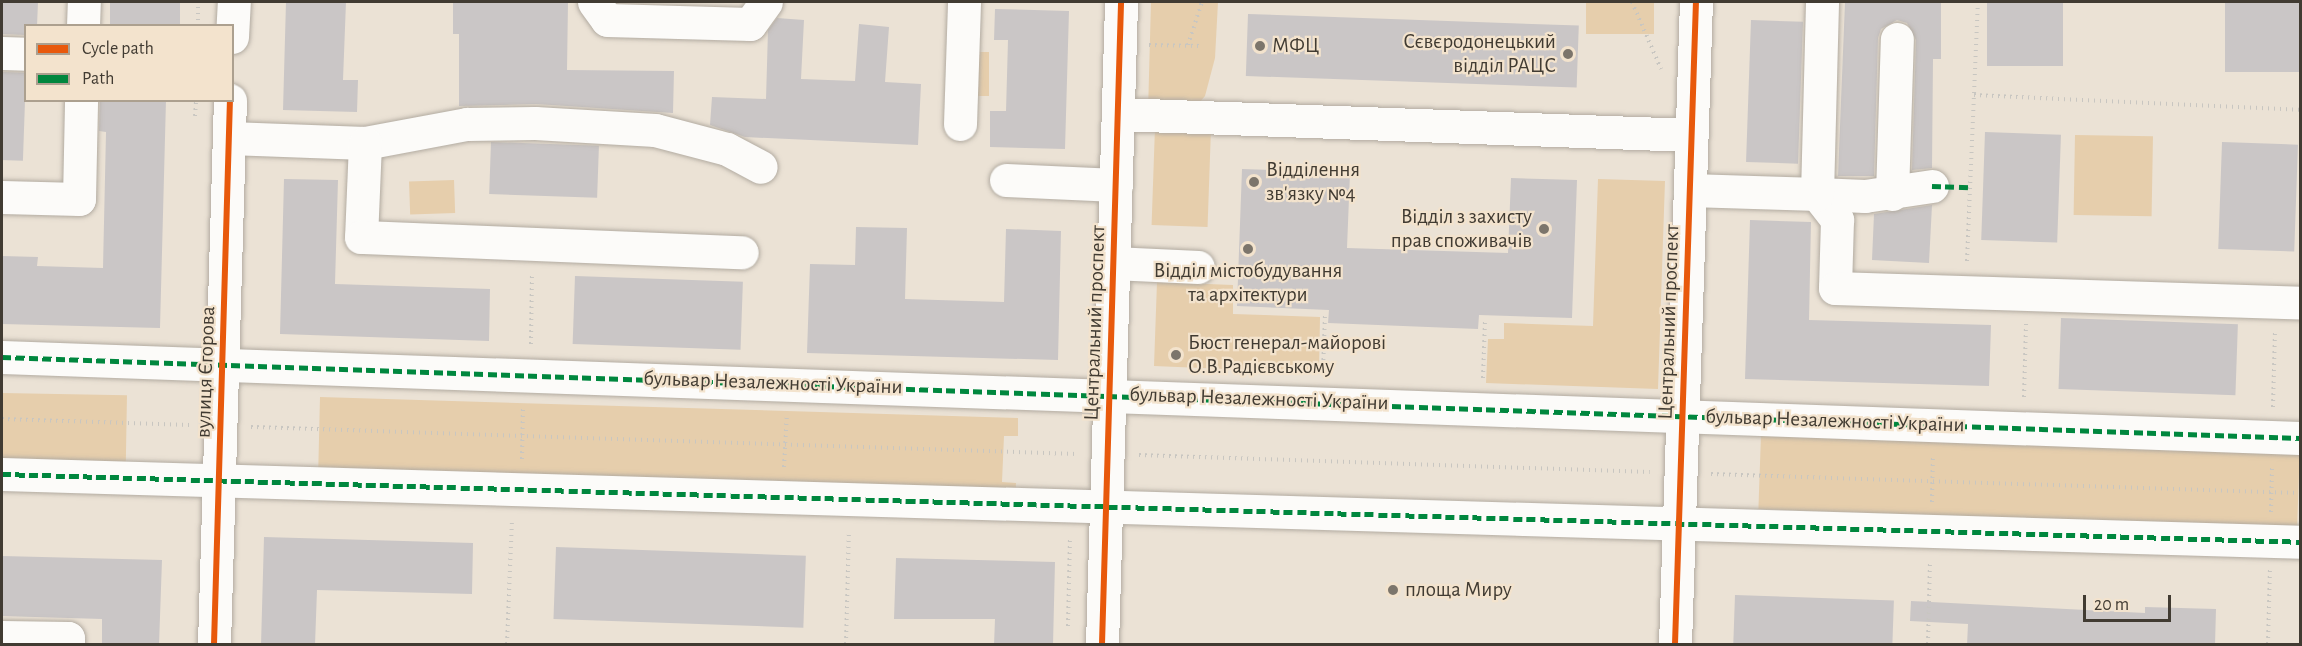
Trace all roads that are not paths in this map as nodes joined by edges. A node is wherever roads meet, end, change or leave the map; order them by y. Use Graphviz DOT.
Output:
graph roads {
  1 [pos="84,2"];
  2 [pos="234,2"];
  3 [pos="594,2"];
  4 [pos="766,2"];
  5 [pos="964,2"];
  6 [pos="1121,2"];
  7 [pos="1696,2"];
  8 [pos="1822,2"];
  9 [pos="83,24"];
  10 [pos="233,24"];
  11 [pos="1898,39"];
  12 [pos="2,53"];
  13 [pos="24,54"];
  14 [pos="81,102"];
  15 [pos="230,102"];
  16 [pos="1118,114"];
  17 [pos="960,124"];
  18 [pos="1691,135"];
  19 [pos="229,138"];
  20 [pos="365,143"];
  21 [pos="761,167"];
  22 [pos="1006,180"];
  23 [pos="1116,185"];
  24 [pos="1932,186"];
  25 [pos="1690,190"];
  26 [pos="1817,194"];
  27 [pos="1892,194"];
  28 [pos="2,197"];
  29 [pos="742,252"];
  30 [pos="1113,263"];
  31 [pos="1198,267"];
  32 [pos="2301,303"];
  33 [pos="2,357"];
  34 [pos="222,364"];
  35 [pos="1110,393"];
  36 [pos="1682,415"];
  37 [pos="2301,438"];
  38 [pos="2,474"];
  39 [pos="219,480"];
  40 [pos="1106,507"];
  41 [pos="1679,523"];
  42 [pos="2286,541"];
  43 [pos="2,637"];
  44 [pos="68,645"];
  45 [pos="214,645"];
  46 [pos="1102,645"];
  47 [pos="1675,645"];
  1 -- 9 [label="street"];
  2 -- 10 [label="street"];
  3 -- 4 [label="street"];
  5 -- 17 [label="street"];
  6 -- 16 [label="street, Центральний проспект"];
  7 -- 18 [label="street, Центральний проспект"];
  8 -- 26 [label="street"];
  11 -- 27 [label="street"];
  12 -- 13 [label="street"];
  14 -- 28 [label="street"];
  15 -- 19 [label="street, вулиця Єгорова"];
  16 -- 18 [label="street"];
  16 -- 23 [label="street, Центральний проспект"];
  18 -- 25 [label="street, Центральний проспект"];
  19 -- 20 [label="street"];
  19 -- 34 [label="street, вулиця Єгорова"];
  20 -- 21 [label="street"];
  20 -- 29 [label="street"];
  22 -- 23 [label="street"];
  23 -- 30 [label="street, Центральний проспект"];
  24 -- 27 [label="street"];
  25 -- 26 [label="street"];
  25 -- 36 [label="street, Центральний проспект"];
  26 -- 27 [label="street"];
  26 -- 32 [label="street"];
  30 -- 31 [label="street"];
  30 -- 35 [label="street, Центральний проспект"];
  33 -- 34 [label="street, бульвар Незалежності України"];
  34 -- 35 [label="street, бульвар Незалежності України"];
  34 -- 39 [label="street, вулиця Єгорова"];
  35 -- 36 [label="street, бульвар Незалежності України"];
  35 -- 40 [label="street, Центральний проспект"];
  36 -- 37 [label="street, бульвар Незалежності України"];
  36 -- 41 [label="street, Центральний проспект"];
  38 -- 39 [label="street"];
  39 -- 40 [label="street"];
  39 -- 45 [label="street, вулиця Єгорова"];
  40 -- 41 [label="street"];
  40 -- 46 [label="street, Центральний проспект"];
  41 -- 42 [label="street"];
  41 -- 47 [label="street, Центральний проспект"];
  43 -- 44 [label="street"];
}
